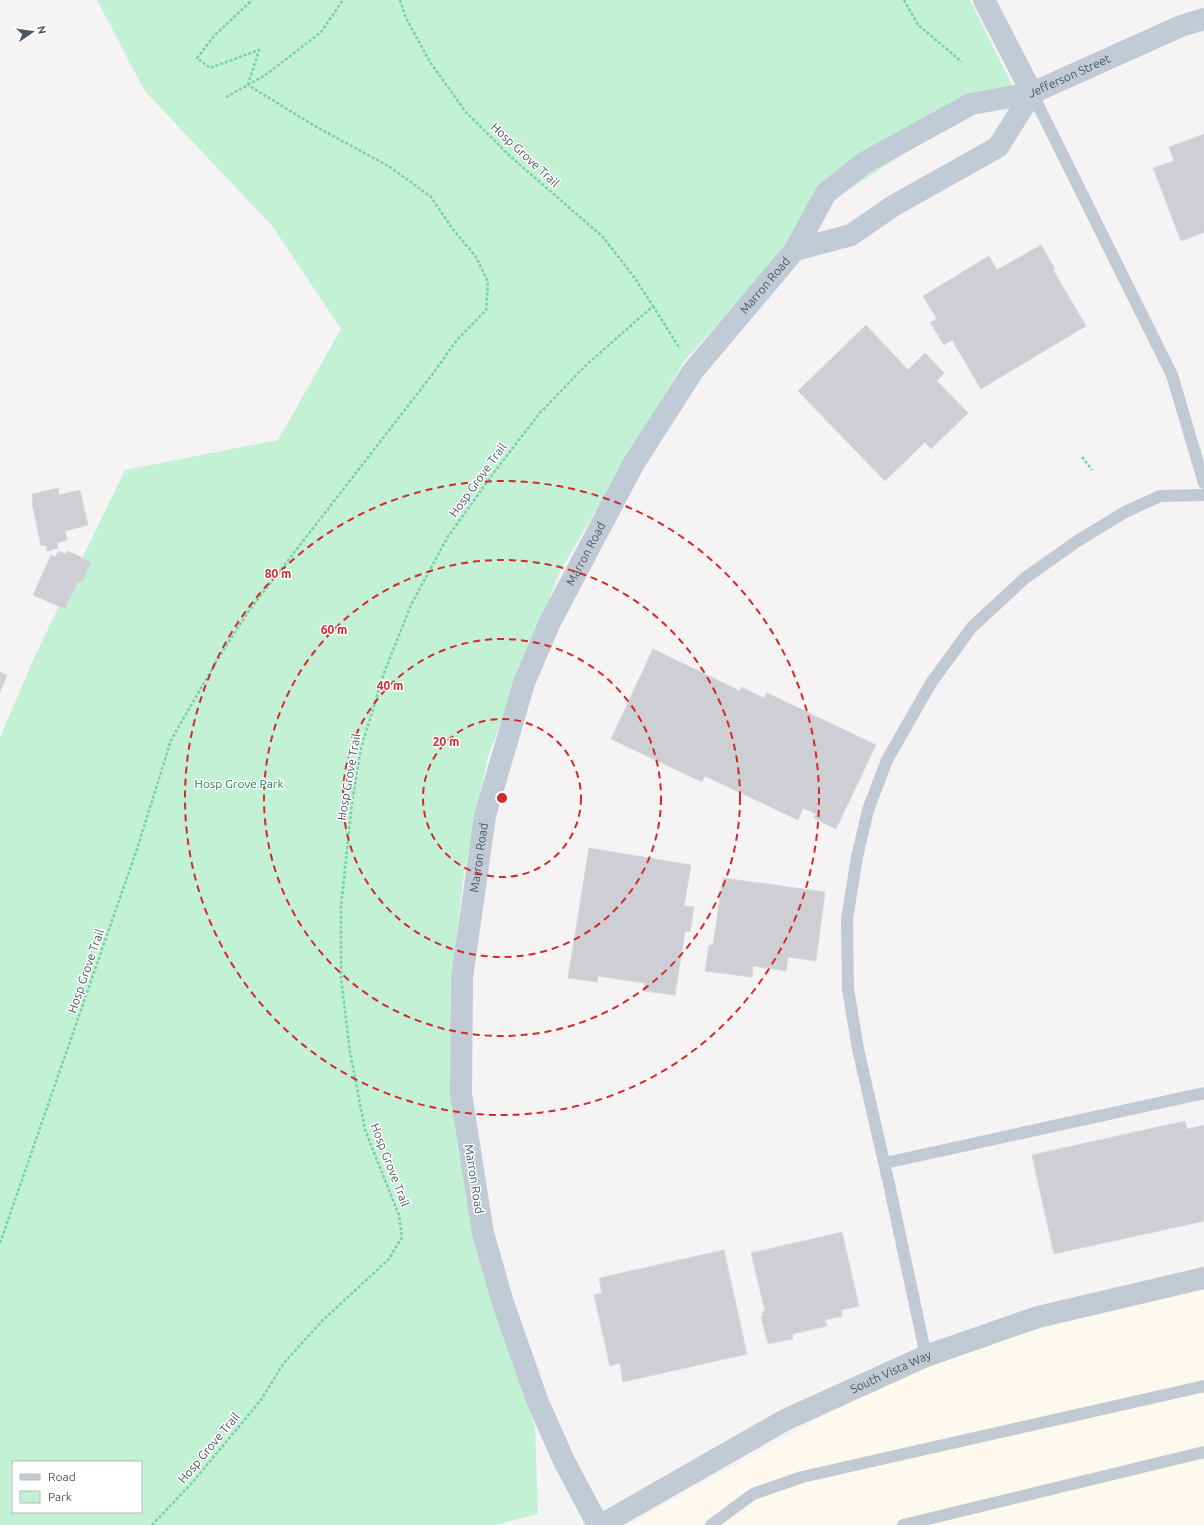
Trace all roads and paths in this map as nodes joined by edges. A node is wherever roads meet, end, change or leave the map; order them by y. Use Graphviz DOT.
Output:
graph roads {
  1 [pos="252,0"];
  2 [pos="343,0"];
  3 [pos="400,0"];
  4 [pos="904,0"];
  5 [pos="984,0"];
  6 [pos="1204,18"];
  7 [pos="962,62"];
  8 [pos="248,85"];
  9 [pos="1032,93"];
  10 [pos="226,97"];
  11 [pos="795,250"];
  12 [pos="653,306"];
  13 [pos="693,371"];
  14 [pos="1082,457"];
  15 [pos="1092,470"];
  16 [pos="1204,483"];
  17 [pos="1204,495"];
  18 [pos="1204,1093"];
  19 [pos="885,1163"];
  20 [pos="0,1243"];
  21 [pos="1204,1278"];
  22 [pos="926,1356"];
  23 [pos="1204,1386"];
  24 [pos="1204,1452"];
  25 [pos="152,1525"];
  26 [pos="600,1525"];
  27 [pos="711,1525"];
  28 [pos="902,1525"];
  1 -- 8 [label="path"];
  2 -- 8 [label="path"];
  3 -- 12 [label="path, Hosp Grove Trail"];
  4 -- 7 [label="path"];
  5 -- 9 [label="main road, Jefferson Street"];
  6 -- 9 [label="main road, Jefferson Street"];
  8 -- 10 [label="path"];
  8 -- 20 [label="path, Hosp Grove Trail"];
  9 -- 11 [label="main road, Marron Road"];
  9 -- 11 [label="main road, Marron Road"];
  9 -- 16 [label="lane"];
  11 -- 13 [label="main road, Marron Road"];
  12 -- 13 [label="path"];
  12 -- 25 [label="path, Hosp Grove Trail"];
  13 -- 26 [label="main road, Marron Road"];
  14 -- 15 [label="path"];
  17 -- 19 [label="lane"];
  18 -- 19 [label="lane"];
  19 -- 22 [label="lane"];
  21 -- 22 [label="street, South Vista Way"];
  22 -- 26 [label="street, South Vista Way"];
  23 -- 27 [label="lane"];
  24 -- 28 [label="lane"];
}
